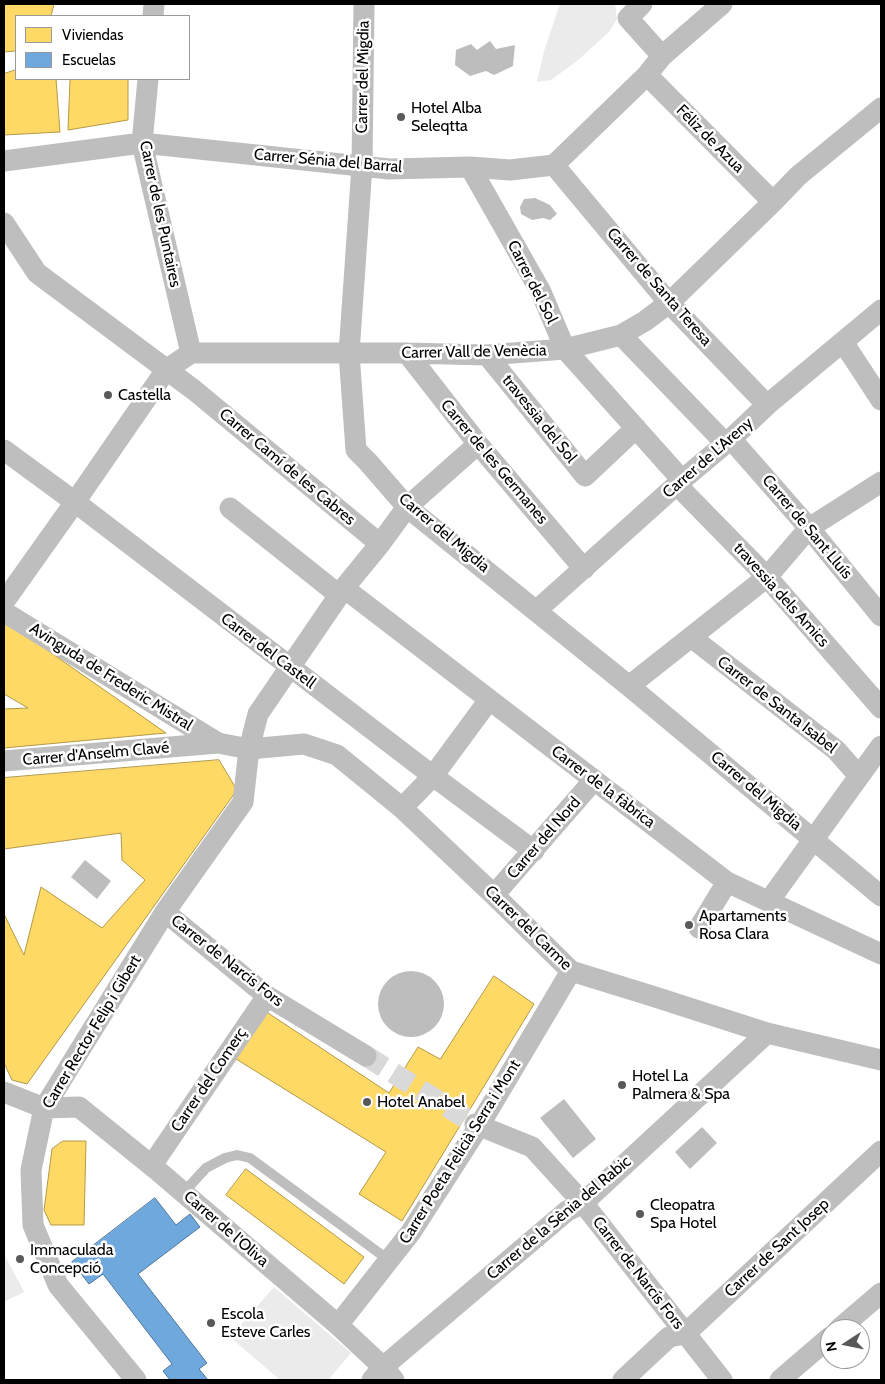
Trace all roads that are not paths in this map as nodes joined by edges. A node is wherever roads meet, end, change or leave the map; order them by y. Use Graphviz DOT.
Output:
graph roads {
  1 [pos="364,4"];
  2 [pos="642,4"];
  3 [pos="722,4"];
  4 [pos="662,56"];
  5 [pos="647,75"];
  6 [pos="148,80"];
  7 [pos="881,108"];
  8 [pos="142,143"];
  9 [pos="4,161"];
  10 [pos="554,165"];
  11 [pos="362,166"];
  12 [pos="470,167"];
  13 [pos="773,202"];
  14 [pos="4,223"];
  15 [pos="669,303"];
  16 [pos="881,310"];
  17 [pos="621,335"];
  18 [pos="843,342"];
  19 [pos="565,350"];
  20 [pos="190,353"];
  21 [pos="349,353"];
  22 [pos="407,353"];
  23 [pos="487,355"];
  24 [pos="161,376"];
  25 [pos="881,400"];
  26 [pos="767,405"];
  27 [pos="636,428"];
  28 [pos="729,441"];
  29 [pos="478,444"];
  30 [pos="4,450"];
  31 [pos="680,482"];
  32 [pos="881,482"];
  33 [pos="76,502"];
  34 [pos="407,507"];
  35 [pos="230,508"];
  36 [pos="809,528"];
  37 [pos="380,544"];
  38 [pos="584,569"];
  39 [pos="768,577"];
  40 [pos="341,592"];
  41 [pos="4,602"];
  42 [pos="537,610"];
  43 [pos="4,612"];
  44 [pos="881,616"];
  45 [pos="691,637"];
  46 [pos="290,667"];
  47 [pos="629,686"];
  48 [pos="489,700"];
  49 [pos="881,708"];
  50 [pos="218,743"];
  51 [pos="881,746"];
  52 [pos="249,749"];
  53 [pos="4,761"];
  54 [pos="433,776"];
  55 [pos="859,776"];
  56 [pos="594,780"];
  57 [pos="402,808"];
  58 [pos="813,839"];
  59 [pos="534,850"];
  60 [pos="727,882"];
  61 [pos="494,895"];
  62 [pos="881,896"];
  63 [pos="769,901"];
  64 [pos="165,912"];
  65 [pos="700,928"];
  66 [pos="881,954"];
  67 [pos="571,972"];
  68 [pos="267,996"];
  69 [pos="767,1034"];
  70 [pos="366,1056"];
  71 [pos="881,1060"];
  72 [pos="4,1092"];
  73 [pos="44,1108"];
  74 [pos="477,1125"];
  75 [pos="881,1151"];
  76 [pos="152,1165"];
  77 [pos="184,1192"];
  78 [pos="583,1203"];
  79 [pos="390,1261"];
  80 [pos="881,1293"];
  81 [pos="851,1319"];
  82 [pos="338,1325"];
  83 [pos="677,1335"];
  84 [pos="820,1346"];
  85 [pos="383,1376"];
  86 [pos="136,1380"];
  87 [pos="623,1380"];
  88 [pos="722,1380"];
  89 [pos="780,1380"];
  1 -- 11 [label="street, Carrer del Migdia"];
  2 -- 4 [label="street"];
  3 -- 4 [label="street"];
  4 -- 5 [label="street"];
  5 -- 10 [label="street"];
  5 -- 13 [label="street, Féliz de Azua"];
  6 -- 8 [label="street, Carrer de les Puntaires"];
  7 -- 13 [label="street, Carrer Vall de Venècia"];
  8 -- 9 [label="street, Carrer Sénia del Barral"];
  8 -- 11 [label="street, Carrer Sénia del Barral"];
  8 -- 20 [label="street, Carrer de les Puntaires"];
  10 -- 12 [label="street, Carrer Sénia del Barral"];
  10 -- 15 [label="street, Carrer de Santa Teresa"];
  11 -- 12 [label="street, Carrer Sénia del Barral"];
  11 -- 21 [label="street, Carrer del Migdia"];
  12 -- 19 [label="street, Carrer del Sol"];
  13 -- 15 [label="street, Carrer Vall de Venècia"];
  14 -- 24 [label="street, Carrer Camí de les Cabres"];
  15 -- 17 [label="street, Carrer Vall de Venècia"];
  15 -- 26 [label="street, Carrer de Santa Teresa"];
  16 -- 18 [label="street, Carrer de L'Areny"];
  17 -- 19 [label="street, Carrer Vall de Venècia"];
  17 -- 28 [label="street, Carrer de Sant Lluís"];
  18 -- 25 [label="street"];
  18 -- 26 [label="street, Carrer de L'Areny"];
  19 -- 23 [label="street, Carrer Vall de Venècia"];
  19 -- 27 [label="street, Carrer del Sol"];
  20 -- 21 [label="street, Carrer Vall de Venècia"];
  20 -- 24 [label="street"];
  21 -- 22 [label="street, Carrer Vall de Venècia"];
  21 -- 34 [label="street, Carrer del Migdia"];
  22 -- 23 [label="street, Carrer Vall de Venècia"];
  22 -- 29 [label="street, Carrer de les Germanes"];
  23 -- 27 [label="street, travessia del Sol"];
  24 -- 33 [label="street"];
  24 -- 37 [label="street, Carrer Camí de les Cabres"];
  26 -- 28 [label="street, Carrer de L'Areny"];
  27 -- 31 [label="street, Carrer del Sol"];
  28 -- 31 [label="street, Carrer de L'Areny"];
  28 -- 36 [label="street, Carrer de Sant Lluís"];
  29 -- 34 [label="street"];
  29 -- 38 [label="street, Carrer de les Germanes"];
  30 -- 33 [label="street, Carrer del Castell"];
  31 -- 38 [label="street, Carrer de L'Areny"];
  31 -- 39 [label="street, travessia dels Amics"];
  32 -- 36 [label="street"];
  33 -- 41 [label="street"];
  33 -- 46 [label="street, Carrer del Castell"];
  34 -- 37 [label="street"];
  34 -- 42 [label="street, Carrer del Migdia"];
  35 -- 40 [label="street, Carrer de la fàbrica"];
  36 -- 39 [label="street"];
  36 -- 44 [label="street, Carrer de Sant Lluís"];
  37 -- 40 [label="street"];
  38 -- 42 [label="street, Carrer de L'Areny"];
  39 -- 45 [label="street"];
  39 -- 49 [label="street, travessia dels Amics"];
  40 -- 46 [label="street"];
  40 -- 48 [label="street, Carrer de la fàbrica"];
  42 -- 47 [label="street, Carrer del Migdia"];
  43 -- 50 [label="street, Avinguda de Frederic Mistral"];
  45 -- 47 [label="street"];
  45 -- 55 [label="street, Carrer de Santa Isabel"];
  46 -- 52 [label="street"];
  46 -- 54 [label="street, Carrer del Castell"];
  47 -- 58 [label="street, Carrer del Migdia"];
  48 -- 54 [label="street"];
  48 -- 56 [label="street, Carrer de la fàbrica"];
  50 -- 52 [label="street"];
  50 -- 53 [label="street, Carrer d'Anselm Clavé"];
  51 -- 55 [label="street"];
  52 -- 57 [label="street, Carrer del Carme"];
  52 -- 64 [label="street, Carrer Rector Felip i Gibert"];
  54 -- 57 [label="street"];
  54 -- 59 [label="street, Carrer del Castell"];
  55 -- 58 [label="street"];
  56 -- 59 [label="street, Carrer del Nord"];
  56 -- 60 [label="street, Carrer de la fàbrica"];
  57 -- 61 [label="street, Carrer del Carme"];
  58 -- 62 [label="street, Carrer del Migdia"];
  58 -- 63 [label="street"];
  59 -- 61 [label="street, Carrer del Nord"];
  60 -- 63 [label="street, Carrer de la fàbrica"];
  60 -- 65 [label="street"];
  61 -- 67 [label="street, Carrer del Carme"];
  63 -- 66 [label="street, Carrer de la fàbrica"];
  64 -- 68 [label="street, Carrer de Narcís Fors"];
  64 -- 73 [label="street, Carrer Rector Felip i Gibert"];
  67 -- 69 [label="street, Carrer del Carme"];
  67 -- 74 [label="street, Carrer Poeta Felicià Serra i Mont"];
  68 -- 70 [label="street, Carrer de Narcís Fors"];
  68 -- 76 [label="street, Carrer del Comerç"];
  69 -- 71 [label="street, Carrer del Carme"];
  69 -- 78 [label="street, Carrer de la Sènia del Rabic"];
  72 -- 73 [label="street"];
  73 -- 76 [label="street, Carrer de l'Oliva"];
  73 -- 86 [label="street, Carrer Rector Felip i Gibert"];
  74 -- 78 [label="street, Carrer de Narcís Fors"];
  74 -- 79 [label="street, Carrer Poeta Felicià Serra i Mont"];
  75 -- 83 [label="street, Carrer de Sant Josep"];
  76 -- 77 [label="street, Carrer de l'Oliva"];
  77 -- 79 [label="lane"];
  77 -- 82 [label="street, Carrer de l'Oliva"];
  78 -- 83 [label="street, Carrer de Narcís Fors"];
  78 -- 85 [label="street, Carrer de la Sènia del Rabic"];
  79 -- 82 [label="street, Carrer Poeta Felicià Serra i Mont"];
  80 -- 81 [label="street"];
  82 -- 85 [label="street, Carrer de l'Oliva"];
  83 -- 87 [label="street, Carrer de Sant Josep"];
  83 -- 88 [label="street, Carrer de Narcís Fors"];
  84 -- 89 [label="street"];
}
